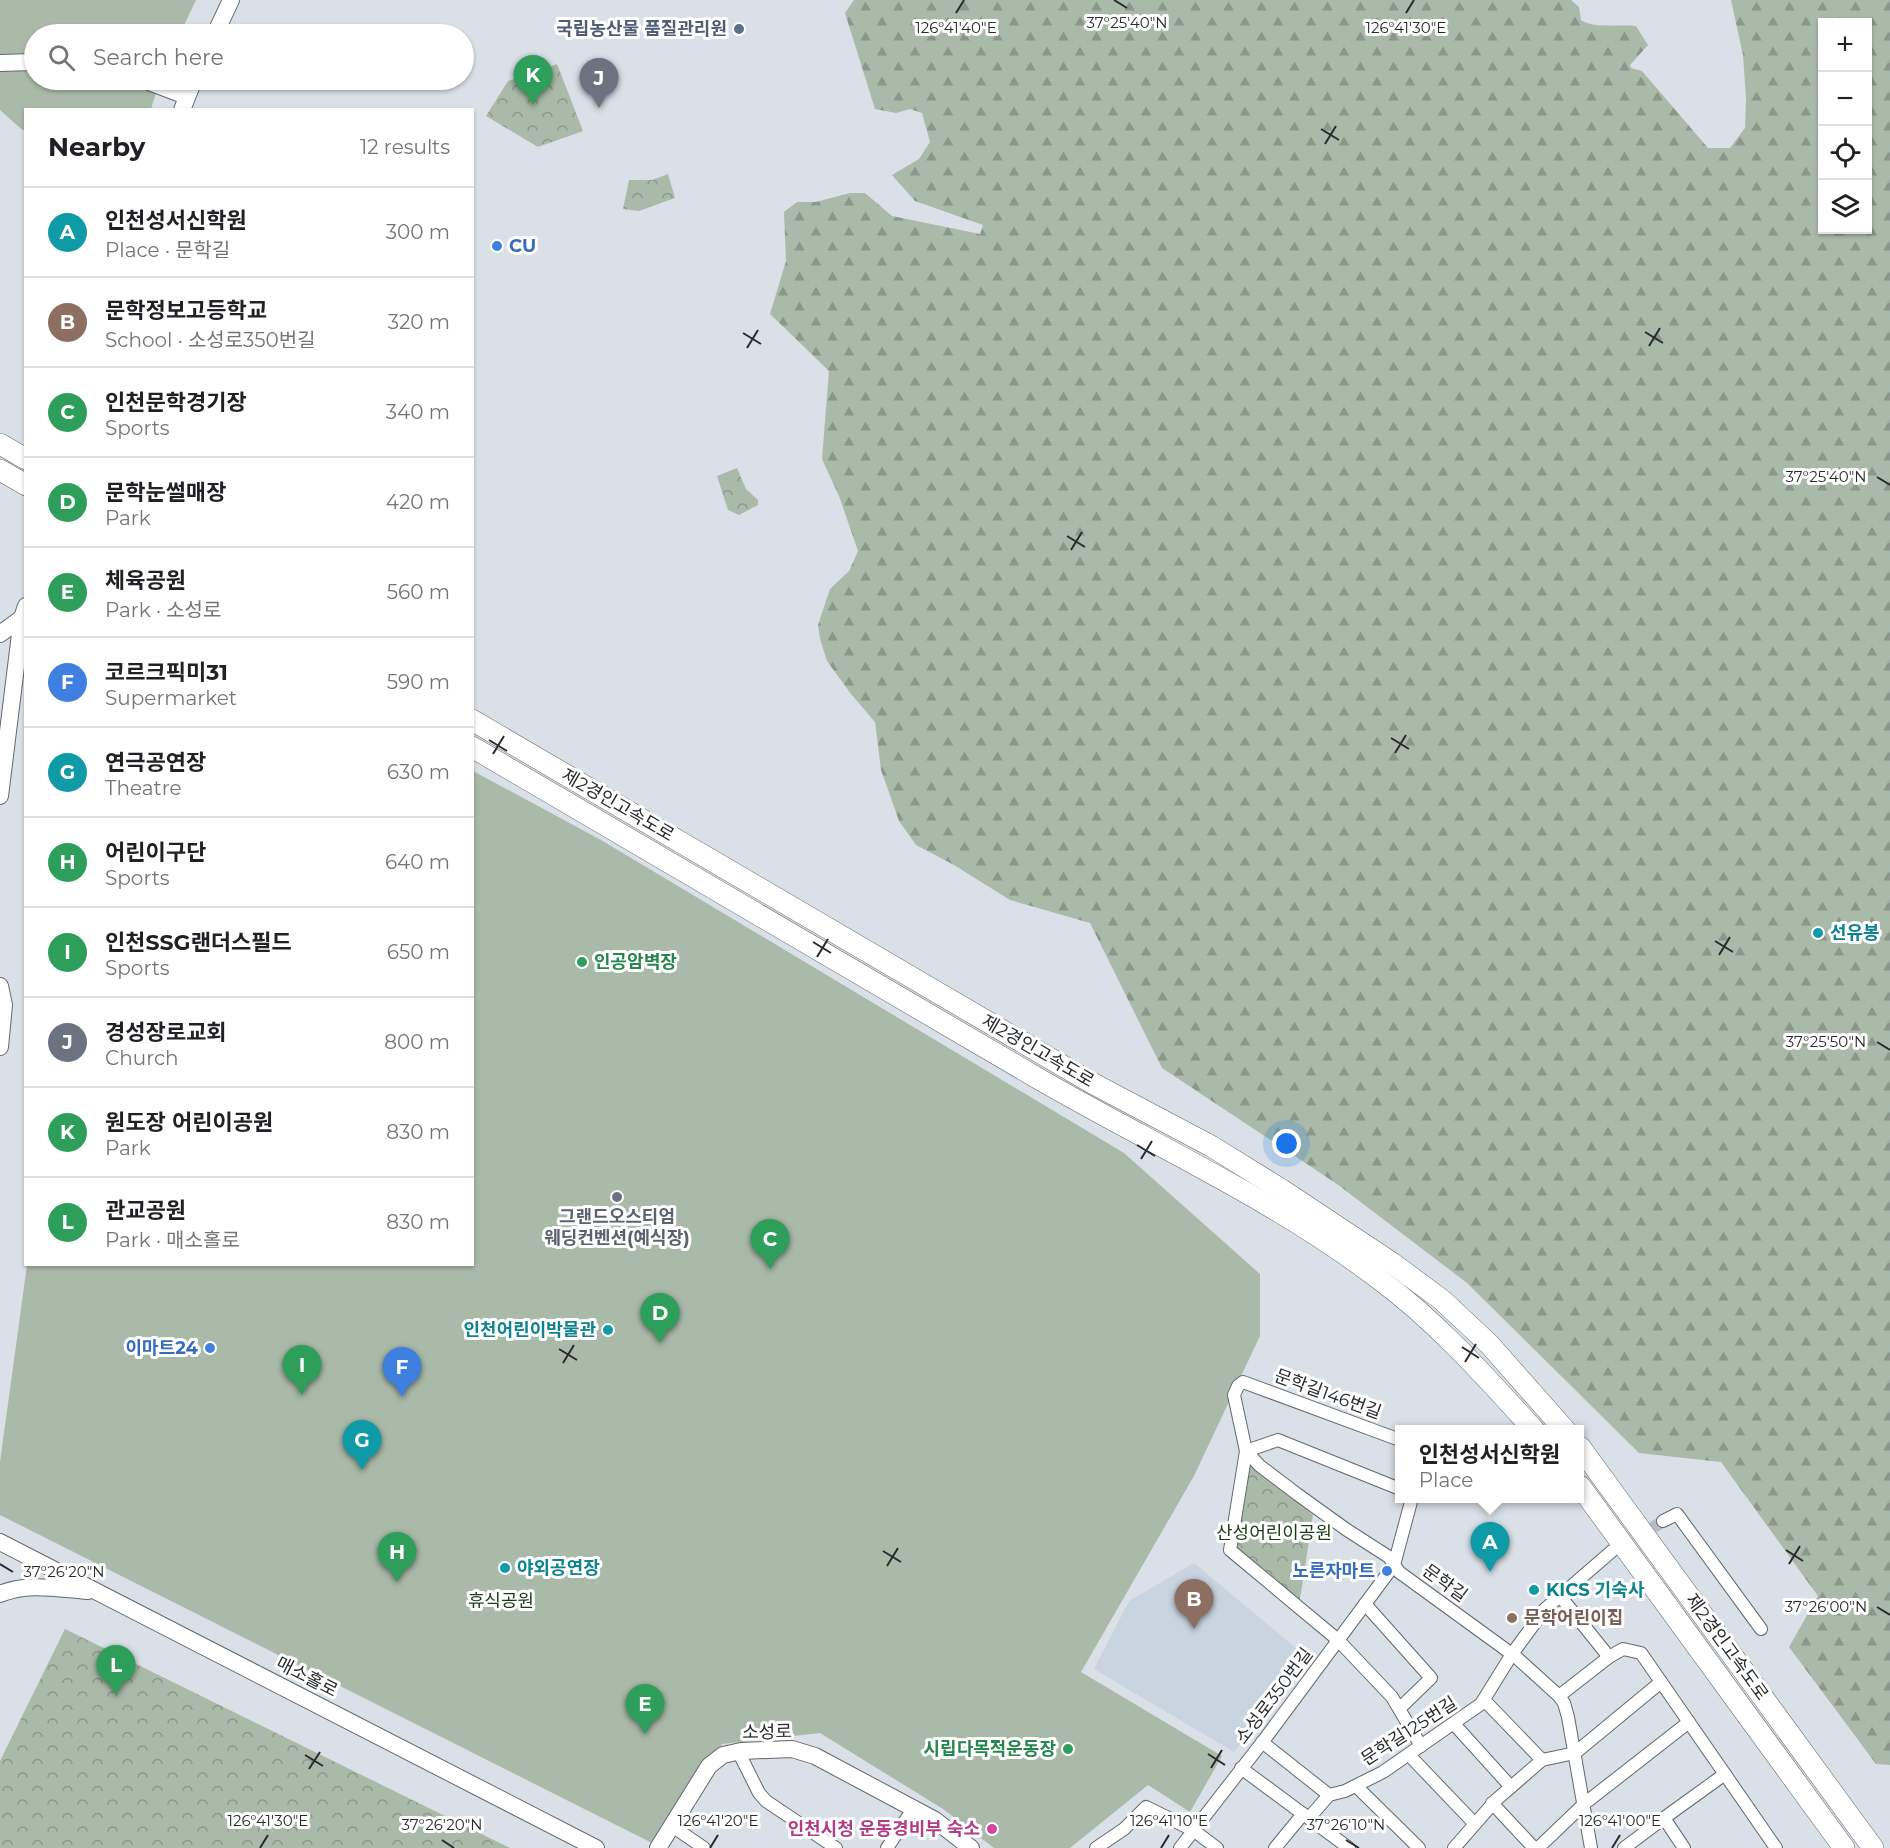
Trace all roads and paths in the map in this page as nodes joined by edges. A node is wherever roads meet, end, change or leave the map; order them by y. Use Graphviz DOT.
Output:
graph roads {
  1 [pos="231,0"];
  2 [pos="220,24"];
  3 [pos="24,62"];
  4 [pos="0,63"];
  5 [pos="161,90"];
  6 [pos="184,103"];
  7 [pos="2,445"];
  8 [pos="24,458"];
  9 [pos="0,470"];
  10 [pos="24,484"];
  11 [pos="24,612"];
  12 [pos="0,634"];
  13 [pos="474,721"];
  14 [pos="4,730"];
  15 [pos="474,748"];
  16 [pos="0,796"];
  17 [pos="0,986"];
  18 [pos="0,1047"];
  19 [pos="1530,1425"];
  20 [pos="1561,1425"];
  21 [pos="1395,1438"];
  22 [pos="1246,1451"];
  23 [pos="1584,1452"];
  24 [pos="1395,1487"];
  25 [pos="1584,1491"];
  26 [pos="1411,1503"];
  27 [pos="1663,1521"];
  28 [pos="0,1542"];
  29 [pos="1612,1551"];
  30 [pos="1394,1565"];
  31 [pos="98,1592"];
  32 [pos="0,1594"];
  33 [pos="1560,1596"];
  34 [pos="1365,1604"];
  35 [pos="1761,1629"];
  36 [pos="1338,1640"];
  37 [pos="1512,1654"];
  38 [pos="1609,1657"];
  39 [pos="1661,1682"];
  40 [pos="1559,1696"];
  41 [pos="1484,1700"];
  42 [pos="1400,1708"];
  43 [pos="1689,1722"];
  44 [pos="1454,1725"];
  45 [pos="1262,1742"];
  46 [pos="1421,1746"];
  47 [pos="738,1751"];
  48 [pos="1575,1753"];
  49 [pos="1409,1755"];
  50 [pos="1542,1760"];
  51 [pos="1241,1768"];
  52 [pos="1725,1774"];
  53 [pos="1356,1786"];
  54 [pos="1511,1787"];
  55 [pos="1329,1795"];
  56 [pos="1492,1803"];
  57 [pos="1584,1804"];
  58 [pos="913,1809"];
  59 [pos="1306,1816"];
  60 [pos="1664,1818"];
  61 [pos="1474,1823"];
  62 [pos="672,1826"];
  63 [pos="1193,1830"];
  64 [pos="596,1848"];
  65 [pos="658,1848"];
  66 [pos="704,1848"];
  67 [pos="836,1848"];
  68 [pos="887,1848"];
  69 [pos="971,1848"];
  70 [pos="1096,1848"];
  71 [pos="1179,1848"];
  72 [pos="1217,1848"];
  73 [pos="1275,1848"];
  74 [pos="1349,1848"];
  75 [pos="1419,1848"];
  76 [pos="1454,1848"];
  77 [pos="1536,1848"];
  78 [pos="1591,1848"];
  79 [pos="1624,1848"];
  80 [pos="1684,1848"];
  81 [pos="1776,1848"];
  82 [pos="1844,1848"];
  83 [pos="1873,1848"];
  1 -- 2 [label="main road"];
  3 -- 4 [label="main road"];
  5 -- 6 [label="main road"];
  7 -- 8 [label="highway"];
  9 -- 10 [label="highway"];
  11 -- 12 [label="main road"];
  11 -- 14 [label="main road"];
  13 -- 20 [label="highway, 제2경인고속도로"];
  14 -- 16 [label="main road"];
  15 -- 19 [label="highway, 제2경인고속도로"];
  17 -- 18 [label="main road"];
  21 -- 22 [label="street, 문학길146번길"];
  22 -- 24 [label="street"];
  22 -- 30 [label="street, 문학길"];
  22 -- 36 [label="street, 소성로350번길"];
  23 -- 83 [label="highway, 제2경인고속도로"];
  25 -- 82 [label="highway, 제2경인고속도로"];
  26 -- 30 [label="street"];
  27 -- 35 [label="street"];
  28 -- 31 [label="main road, 매소홀로"];
  29 -- 33 [label="street, 문학길125번길"];
  30 -- 34 [label="street, 소성로350번길"];
  30 -- 37 [label="street, 문학길"];
  31 -- 32 [label="main road"];
  31 -- 64 [label="main road, 매소홀로"];
  33 -- 37 [label="street, 문학길125번길"];
  33 -- 38 [label="street"];
  34 -- 36 [label="street, 소성로350번길"];
  34 -- 42 [label="street"];
  36 -- 42 [label="street, 소성로350번길"];
  36 -- 45 [label="street, 소성로350번길"];
  37 -- 40 [label="street, 문학길"];
  37 -- 41 [label="street, 문학길125번길"];
  38 -- 39 [label="street"];
  38 -- 40 [label="street"];
  39 -- 43 [label="street"];
  39 -- 48 [label="street"];
  40 -- 48 [label="street, 문학길"];
  41 -- 44 [label="street, 문학길125번길"];
  41 -- 50 [label="street"];
  42 -- 46 [label="street, 소성로350번길"];
  43 -- 52 [label="street"];
  43 -- 57 [label="street"];
  44 -- 46 [label="street, 문학길125번길"];
  44 -- 54 [label="street"];
  45 -- 51 [label="street, 소성로350번길"];
  45 -- 55 [label="street"];
  46 -- 49 [label="street, 문학길125번길"];
  47 -- 58 [label="main road, 소성로"];
  47 -- 62 [label="main road, 소성로"];
  47 -- 67 [label="street"];
  48 -- 50 [label="street"];
  48 -- 57 [label="street, 문학길"];
  49 -- 53 [label="street, 문학길125번길"];
  49 -- 61 [label="street"];
  50 -- 54 [label="street"];
  51 -- 59 [label="street"];
  51 -- 63 [label="street, 소성로350번길"];
  52 -- 60 [label="street"];
  52 -- 81 [label="street"];
  53 -- 55 [label="street, 문학길125번길"];
  53 -- 75 [label="street"];
  54 -- 56 [label="street"];
  55 -- 59 [label="street"];
  56 -- 61 [label="street"];
  56 -- 77 [label="street"];
  57 -- 77 [label="street"];
  57 -- 78 [label="street, 문학길"];
  58 -- 68 [label="street"];
  58 -- 69 [label="main road, 소성로"];
  59 -- 73 [label="street"];
  59 -- 74 [label="street"];
  60 -- 79 [label="street"];
  60 -- 80 [label="street"];
  61 -- 76 [label="street"];
  62 -- 65 [label="main road, 소성로"];
  62 -- 66 [label="street"];
  63 -- 70 [label="street"];
  63 -- 71 [label="street, 소성로350번길"];
  63 -- 72 [label="street"];
}
